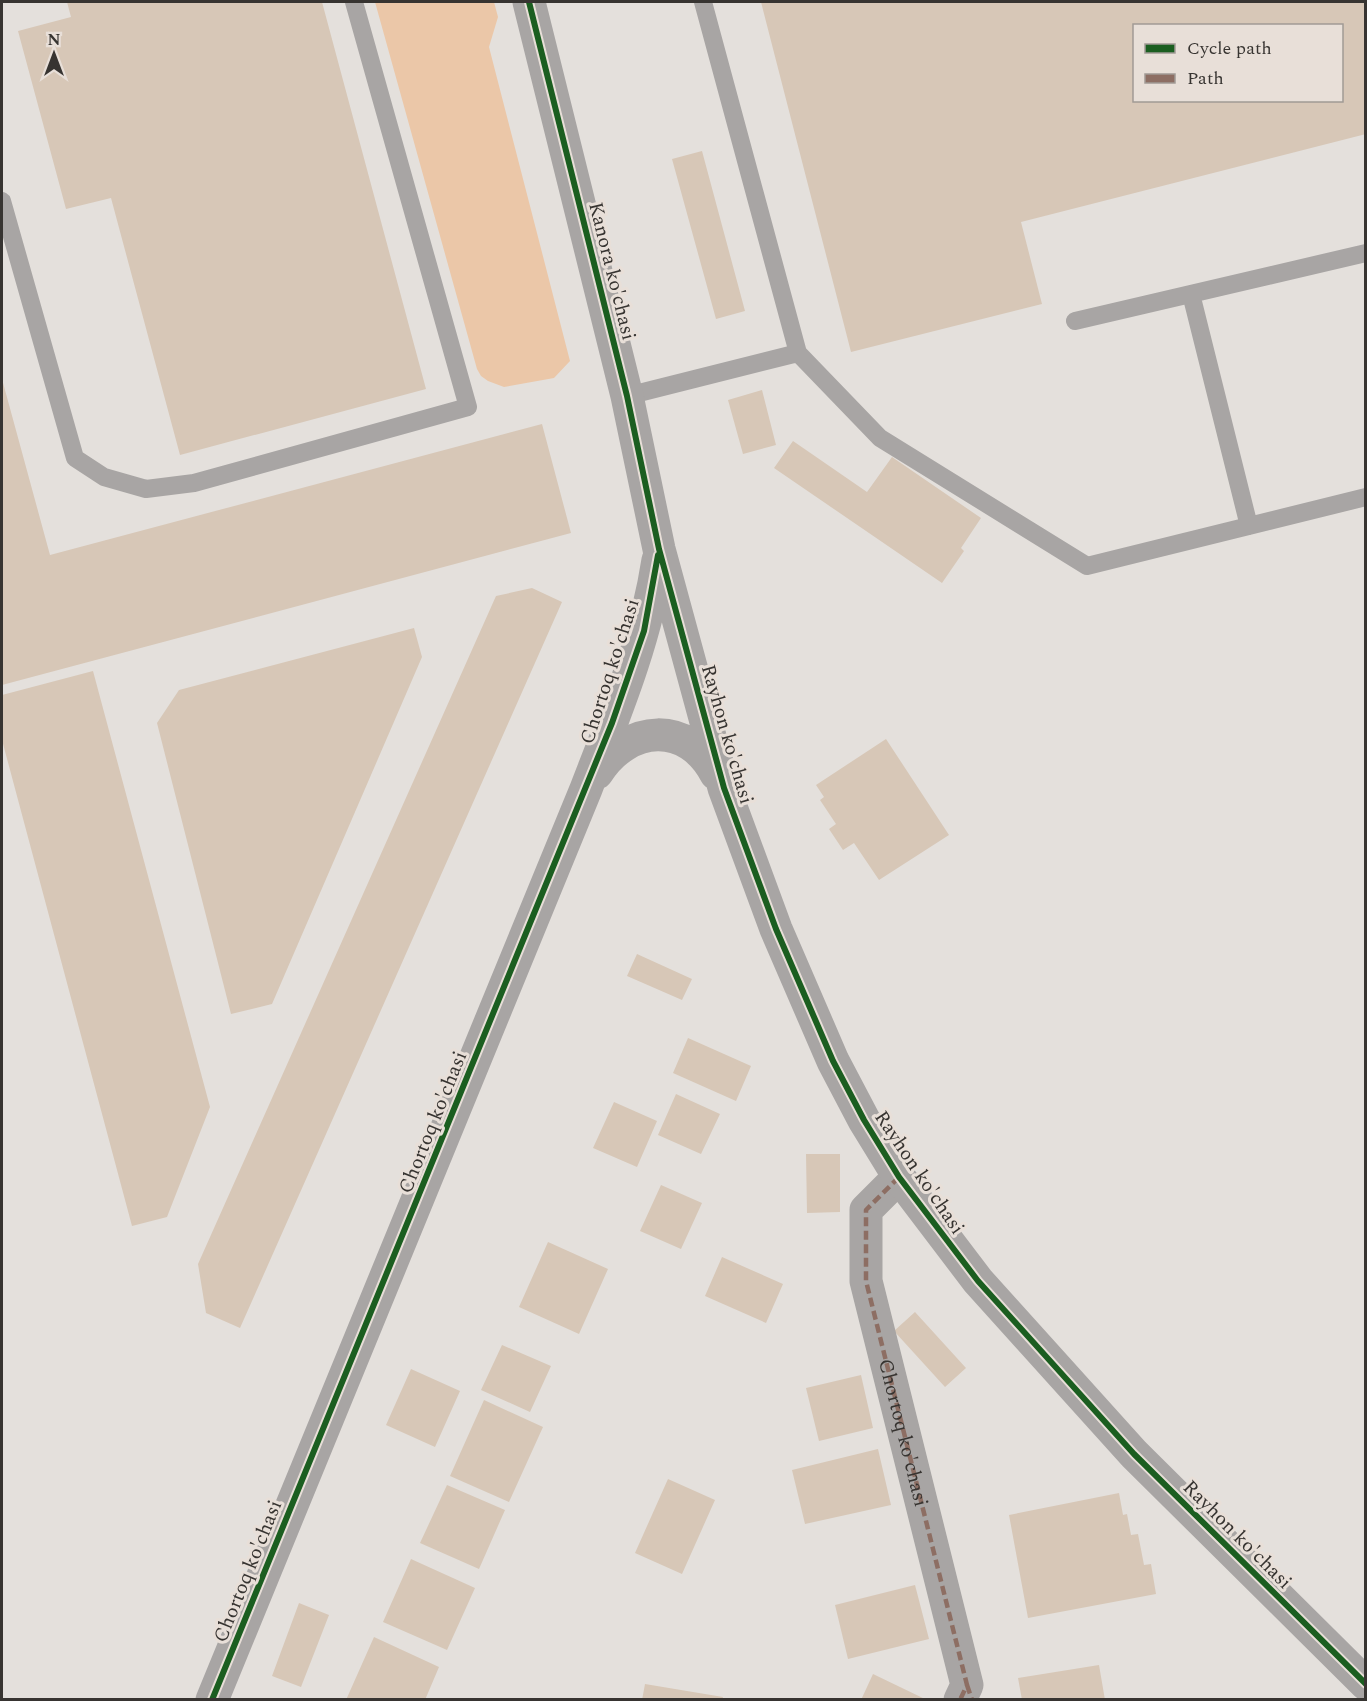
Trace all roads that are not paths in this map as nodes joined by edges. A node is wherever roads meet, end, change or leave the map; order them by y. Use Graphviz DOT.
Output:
graph roads {
  1 [pos="354,2"];
  2 [pos="529,2"];
  3 [pos="704,2"];
  4 [pos="2,201"];
  5 [pos="1365,253"];
  6 [pos="1191,294"];
  7 [pos="1075,321"];
  8 [pos="798,353"];
  9 [pos="627,396"];
  10 [pos="1365,497"];
  11 [pos="1249,526"];
  12 [pos="659,549"];
  13 [pos="724,788"];
  14 [pos="586,789"];
  15 [pos="899,1177"];
  16 [pos="1365,1684"];
  17 [pos="966,1695"];
  18 [pos="212,1700"];
  1 -- 4 [label="lane"];
  2 -- 9 [label="street, Kanora ko'chasi"];
  3 -- 8 [label="lane"];
  5 -- 6 [label="lane"];
  6 -- 7 [label="lane"];
  6 -- 11 [label="lane"];
  8 -- 9 [label="lane"];
  8 -- 11 [label="lane"];
  9 -- 12 [label="street, Kanora ko'chasi"];
  10 -- 11 [label="lane"];
  12 -- 13 [label="street, Rayhon ko'chasi"];
  12 -- 14 [label="street, Chortoq ko'chasi"];
  13 -- 14 [label="street"];
  13 -- 15 [label="street, Rayhon ko'chasi"];
  14 -- 18 [label="street, Chortoq ko'chasi"];
  15 -- 16 [label="street, Rayhon ko'chasi"];
  15 -- 17 [label="street, Chortoq ko'chasi"];
}
